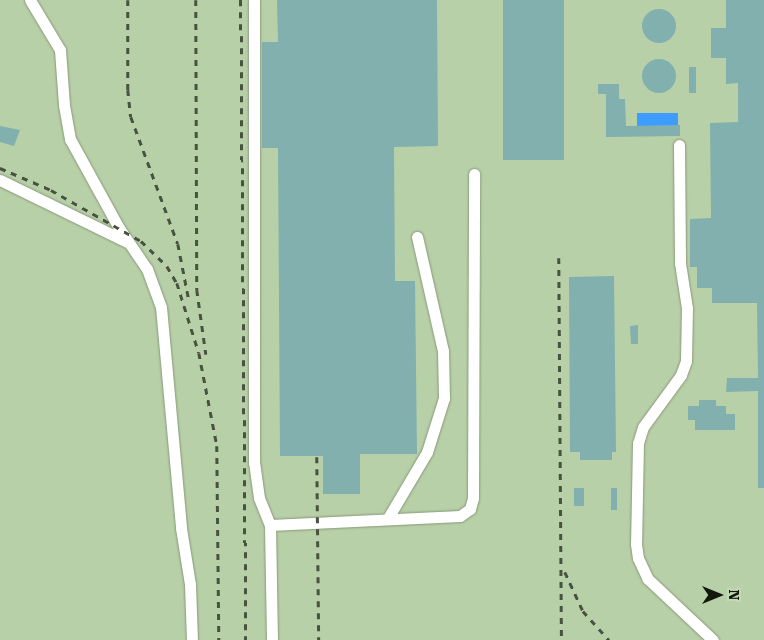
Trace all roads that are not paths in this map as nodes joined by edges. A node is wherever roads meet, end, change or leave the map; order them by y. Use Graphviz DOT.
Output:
graph roads {
  1 [pos="30,0"];
  2 [pos="254,0"];
  3 [pos="679,145"];
  4 [pos="474,174"];
  5 [pos="0,180"];
  6 [pos="417,237"];
  7 [pos="128,243"];
  8 [pos="388,518"];
  9 [pos="270,525"];
  10 [pos="192,640"];
  11 [pos="272,640"];
  12 [pos="713,640"];
  1 -- 7 [label="street"];
  2 -- 9 [label="street"];
  3 -- 12 [label="street"];
  4 -- 8 [label="street"];
  5 -- 7 [label="street"];
  6 -- 8 [label="street"];
  7 -- 10 [label="street"];
  8 -- 9 [label="street"];
  9 -- 11 [label="street"];
}
